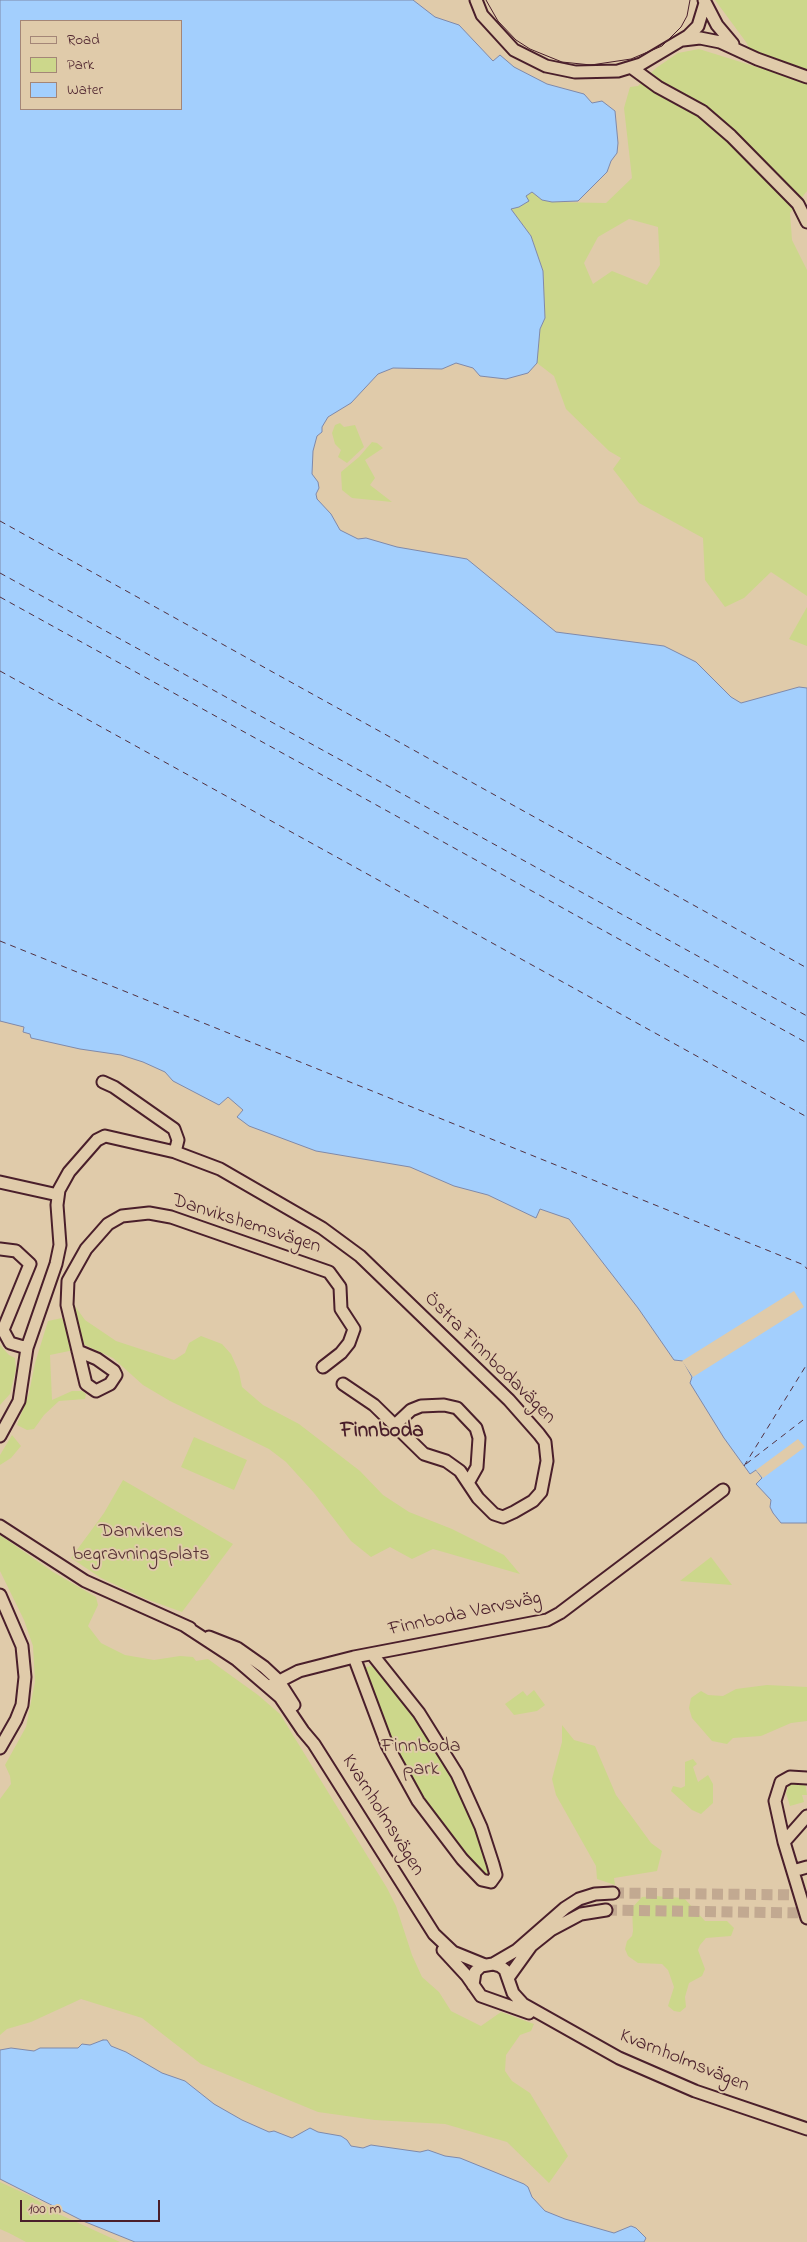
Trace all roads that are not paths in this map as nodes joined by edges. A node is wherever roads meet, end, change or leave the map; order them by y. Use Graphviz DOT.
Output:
graph roads {
  1 [pos="476,0"];
  2 [pos="704,1"];
  3 [pos="683,40"];
  4 [pos="740,50"];
  5 [pos="632,68"];
  6 [pos="807,77"];
  7 [pos="803,201"];
  8 [pos="807,222"];
  9 [pos="103,1082"];
  10 [pos="175,1152"];
  11 [pos="0,1182"];
  12 [pos="58,1195"];
  13 [pos="0,1249"];
  14 [pos="52,1277"];
  15 [pos="68,1281"];
  16 [pos="27,1348"];
  17 [pos="78,1351"];
  18 [pos="323,1367"];
  19 [pos="344,1384"];
  20 [pos="395,1425"];
  21 [pos="0,1436"];
  22 [pos="468,1483"];
  23 [pos="723,1490"];
  24 [pos="0,1526"];
  25 [pos="0,1595"];
  26 [pos="372,1654"];
  27 [pos="354,1657"];
  28 [pos="274,1683"];
  29 [pos="0,1748"];
  30 [pos="807,1778"];
  31 [pos="807,1816"];
  32 [pos="784,1842"];
  33 [pos="807,1867"];
  34 [pos="793,1871"];
  35 [pos="613,1893"];
  36 [pos="606,1910"];
  37 [pos="807,1918"];
  38 [pos="434,1934"];
  39 [pos="489,1964"];
  40 [pos="508,1981"];
  41 [pos="473,1985"];
  42 [pos="487,1999"];
  43 [pos="552,2020"];
  44 [pos="807,2129"];
  1 -- 5 [label="street"];
  2 -- 3 [label="street"];
  2 -- 4 [label="street"];
  3 -- 4 [label="street"];
  3 -- 5 [label="street"];
  4 -- 6 [label="street"];
  5 -- 7 [label="street"];
  7 -- 8 [label="street"];
  9 -- 10 [label="street"];
  10 -- 12 [label="street, Östra Finnbodavägen"];
  10 -- 22 [label="street, Östra Finnbodavägen"];
  11 -- 12 [label="street"];
  12 -- 14 [label="street"];
  13 -- 16 [label="street"];
  14 -- 15 [label="street"];
  14 -- 16 [label="street"];
  15 -- 17 [label="street, Danvikshemsvägen"];
  15 -- 18 [label="street, Danvikshemsvägen"];
  16 -- 21 [label="street"];
  19 -- 20 [label="street, Östra Finnbodavägen"];
  20 -- 22 [label="street, Östra Finnbodavägen"];
  20 -- 22 [label="street"];
  23 -- 26 [label="street, Finnboda Varvsväg"];
  24 -- 28 [label="street, Kvarnholmsvägen"];
  25 -- 29 [label="street"];
  26 -- 27 [label="street, Finnboda Varvsväg"];
  26 -- 27 [label="street"];
  27 -- 28 [label="street, Finnboda Varvsväg"];
  28 -- 38 [label="street, Kvarnholmsvägen"];
  30 -- 32 [label="street"];
  31 -- 32 [label="street"];
  32 -- 34 [label="street"];
  33 -- 34 [label="street"];
  34 -- 37 [label="street"];
  35 -- 39 [label="street"];
  36 -- 40 [label="street"];
  38 -- 39 [label="street, Kvarnholmsvägen"];
  38 -- 41 [label="street, Kvarnholmsvägen"];
  39 -- 40 [label="street, Kvarnholmsvägen"];
  39 -- 41 [label="street"];
  40 -- 42 [label="street"];
  40 -- 43 [label="street, Kvarnholmsvägen"];
  41 -- 42 [label="street, Kvarnholmsvägen"];
  42 -- 43 [label="street, Kvarnholmsvägen"];
  43 -- 44 [label="street, Kvarnholmsvägen"];
}
